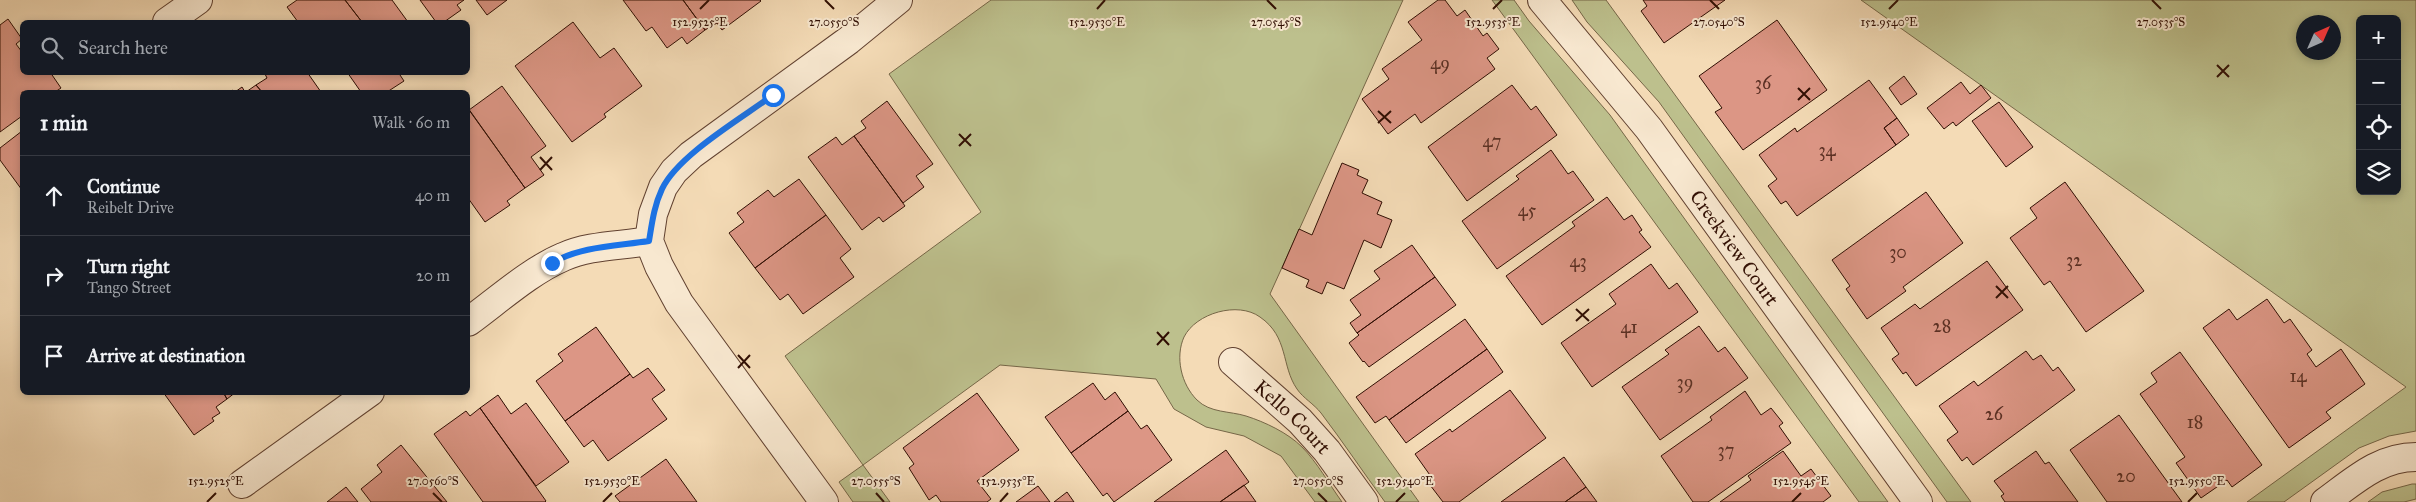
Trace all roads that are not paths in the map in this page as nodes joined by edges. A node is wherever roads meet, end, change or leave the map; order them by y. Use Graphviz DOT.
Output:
graph roads {
  1 [pos="198,0"];
  2 [pos="898,0"];
  3 [pos="1542,0"];
  4 [pos="170,20"];
  5 [pos="649,241"];
  6 [pos="470,321"];
  7 [pos="1233,362"];
  8 [pos="366,395"];
  9 [pos="2416,458"];
  10 [pos="242,484"];
  11 [pos="824,502"];
  12 [pos="1364,502"];
  13 [pos="1918,502"];
  14 [pos="2325,502"];
  1 -- 4 [label="street"];
  2 -- 5 [label="street"];
  3 -- 13 [label="street, Creekview Court"];
  5 -- 6 [label="street"];
  5 -- 11 [label="street"];
  7 -- 12 [label="street, Kello Court"];
  8 -- 10 [label="street"];
  9 -- 14 [label="street"];
}
